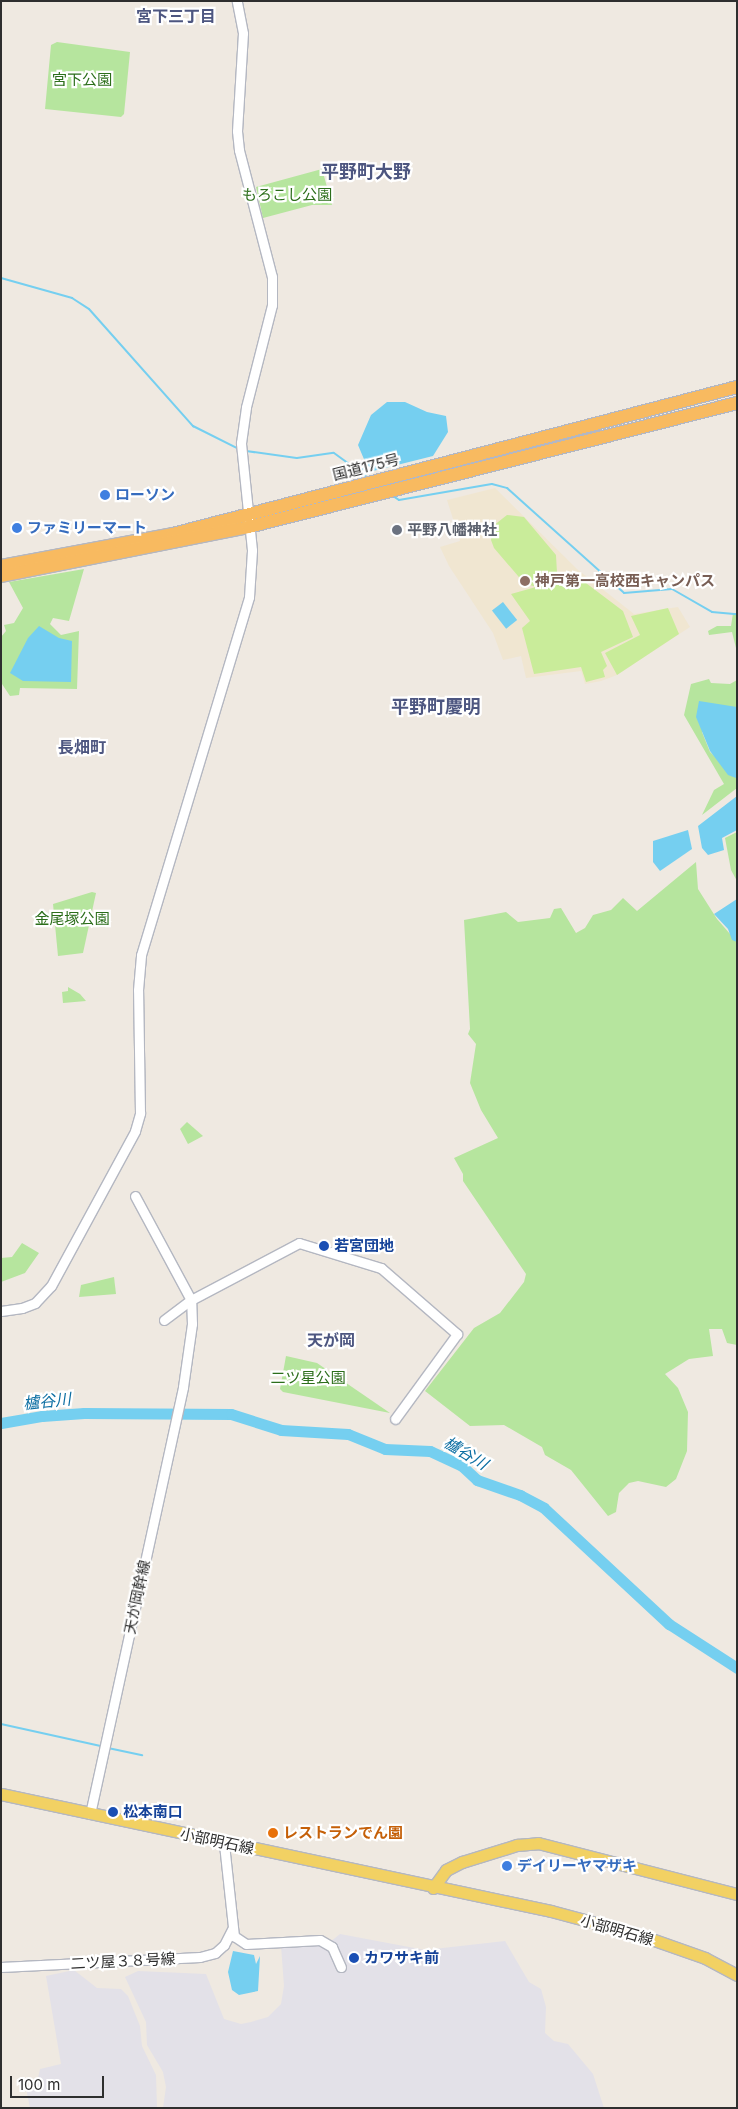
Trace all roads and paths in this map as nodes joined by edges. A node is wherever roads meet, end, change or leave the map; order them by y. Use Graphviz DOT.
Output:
graph roads {
  1 [pos="237,1"];
  2 [pos="737,387"];
  3 [pos="737,403"];
  4 [pos="379,487"];
  5 [pos="248,521"];
  6 [pos="1,566"];
  7 [pos="1,576"];
  8 [pos="135,1196"];
  9 [pos="190,1300"];
  10 [pos="1,1311"];
  11 [pos="164,1320"];
  12 [pos="395,1419"];
  13 [pos="1,1794"];
  14 [pos="90,1814"];
  15 [pos="224,1844"];
  16 [pos="433,1888"];
  17 [pos="737,1894"];
  18 [pos="232,1929"];
  19 [pos="1,1967"];
  20 [pos="342,1968"];
  21 [pos="737,1975"];
  1 -- 5 [label="street"];
  2 -- 4 [label="highway, 国道175号"];
  3 -- 4 [label="highway, 国道175号"];
  4 -- 5 [label="highway, 国道175号"];
  5 -- 6 [label="highway, 国道175号"];
  5 -- 7 [label="highway, 国道175号"];
  5 -- 10 [label="street"];
  8 -- 9 [label="street"];
  9 -- 11 [label="street"];
  9 -- 12 [label="street"];
  9 -- 14 [label="street, 天が岡幹線"];
  13 -- 14 [label="main road, 小部明石線"];
  14 -- 15 [label="main road, 小部明石線"];
  15 -- 16 [label="main road, 小部明石線"];
  15 -- 18 [label="street"];
  16 -- 17 [label="main road"];
  16 -- 21 [label="main road, 小部明石線"];
  18 -- 19 [label="street, 二ツ屋３８号線"];
  18 -- 20 [label="street"];
}
